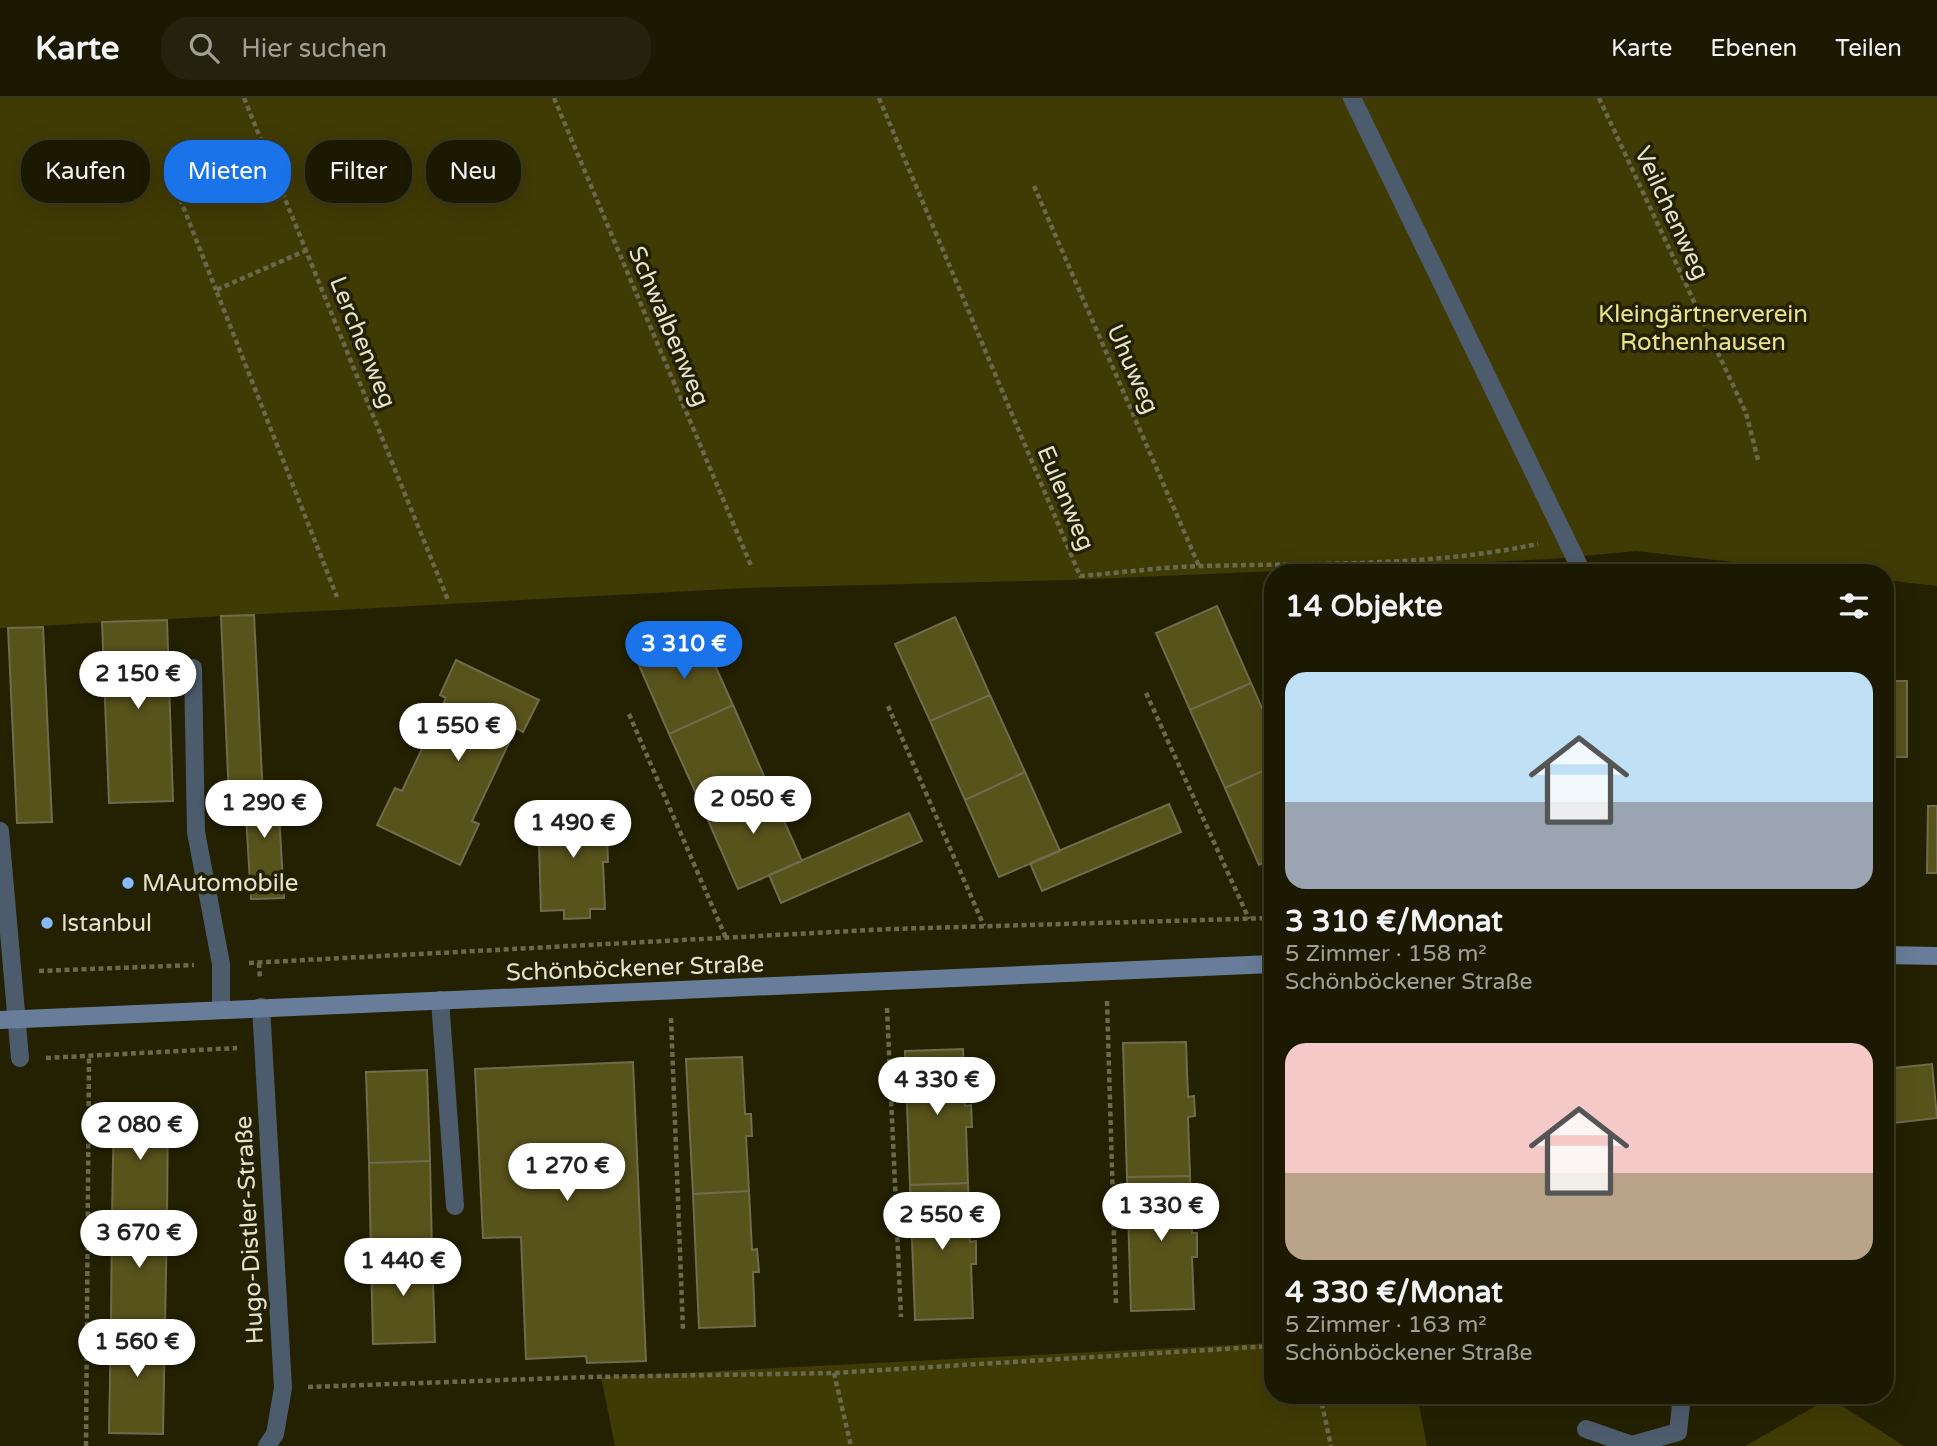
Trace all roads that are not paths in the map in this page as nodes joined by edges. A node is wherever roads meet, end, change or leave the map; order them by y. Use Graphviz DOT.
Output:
graph roads {
  1 [pos="1352,98"];
  2 [pos="1579,564"];
  3 [pos="193,668"];
  4 [pos="0,831"];
  5 [pos="1894,955"];
  6 [pos="1937,956"];
  7 [pos="1264,964"];
  8 [pos="440,1000"];
  9 [pos="261,1007"];
  10 [pos="221,1010"];
  11 [pos="8,1020"];
  12 [pos="20,1058"];
  13 [pos="455,1206"];
  14 [pos="1681,1404"];
  15 [pos="1586,1429"];
  16 [pos="267,1446"];
  1 -- 2 [label="street"];
  3 -- 10 [label="street"];
  4 -- 11 [label="street"];
  5 -- 6 [label="main road"];
  7 -- 8 [label="main road, Schönböckener Straße"];
  8 -- 9 [label="main road, Schönböckener Straße"];
  8 -- 13 [label="street"];
  9 -- 10 [label="main road, Schönböckener Straße"];
  9 -- 16 [label="street, Hugo-Distler-Straße"];
  10 -- 11 [label="main road, Schönböckener Straße"];
  11 -- 12 [label="street"];
  14 -- 15 [label="street"];
}
